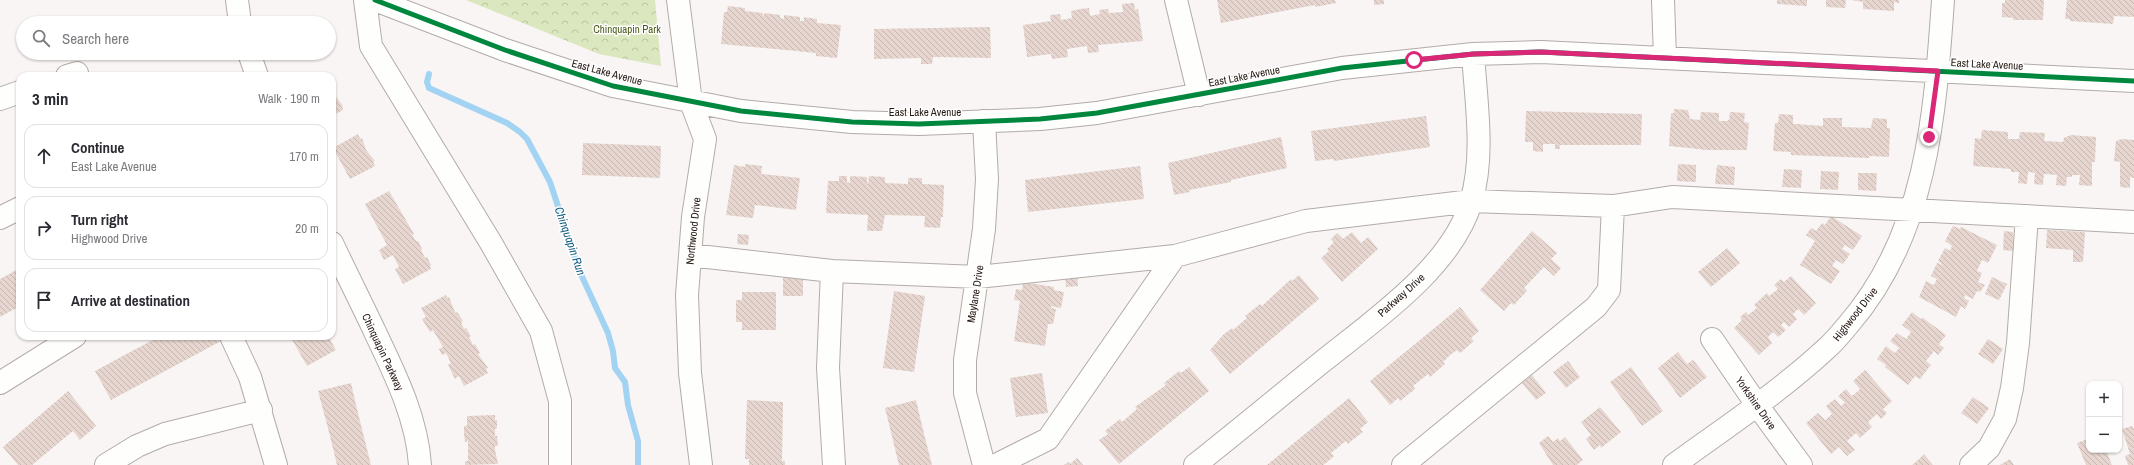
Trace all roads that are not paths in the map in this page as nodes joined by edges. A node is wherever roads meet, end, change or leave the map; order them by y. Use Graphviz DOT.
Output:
graph roads {
  1 [pos="236,0"];
  2 [pos="365,0"];
  3 [pos="376,0"];
  4 [pos="678,0"];
  5 [pos="1176,0"];
  6 [pos="1664,0"];
  7 [pos="1943,0"];
  8 [pos="239,16"];
  9 [pos="1474,54"];
  10 [pos="1665,57"];
  11 [pos="251,60"];
  12 [pos="1938,71"];
  13 [pos="256,72"];
  14 [pos="2134,81"];
  15 [pos="16,93"];
  16 [pos="1199,95"];
  17 [pos="0,99"];
  18 [pos="691,102"];
  19 [pos="984,121"];
  20 [pos="1472,201"];
  21 [pos="1613,206"];
  22 [pos="16,210"];
  23 [pos="1913,210"];
  24 [pos="2026,216"];
  25 [pos="0,218"];
  26 [pos="2134,222"];
  27 [pos="336,251"];
  28 [pos="690,255"];
  29 [pos="1176,256"];
  30 [pos="832,271"];
  31 [pos="978,277"];
  32 [pos="1712,339"];
  33 [pos="69,340"];
  34 [pos="233,340"];
  35 [pos="0,383"];
  36 [pos="1757,405"];
  37 [pos="261,410"];
  38 [pos="106,465"];
  39 [pos="276,465"];
  40 [pos="420,465"];
  41 [pos="560,465"];
  42 [pos="701,465"];
  43 [pos="834,465"];
  44 [pos="984,465"];
  45 [pos="996,465"];
  46 [pos="1196,465"];
  47 [pos="1403,465"];
  48 [pos="1674,465"];
  49 [pos="1802,465"];
  50 [pos="1971,465"];
  1 -- 8 [label="street"];
  2 -- 41 [label="street"];
  3 -- 18 [label="street, East Lake Avenue"];
  4 -- 18 [label="street, Northwood Drive"];
  5 -- 16 [label="street"];
  6 -- 10 [label="street"];
  7 -- 12 [label="street, Highwood Drive"];
  9 -- 10 [label="street, East Lake Avenue"];
  9 -- 16 [label="street, East Lake Avenue"];
  9 -- 20 [label="street, Parkway Drive"];
  10 -- 12 [label="street, East Lake Avenue"];
  11 -- 13 [label="street"];
  12 -- 14 [label="street, East Lake Avenue"];
  12 -- 23 [label="street, Highwood Drive"];
  15 -- 17 [label="street"];
  16 -- 19 [label="street, East Lake Avenue"];
  18 -- 19 [label="street, East Lake Avenue"];
  18 -- 28 [label="street, Northwood Drive"];
  19 -- 31 [label="street, Maylane Drive"];
  20 -- 21 [label="street"];
  20 -- 29 [label="street"];
  20 -- 46 [label="street, Parkway Drive"];
  21 -- 23 [label="street"];
  21 -- 47 [label="street"];
  22 -- 25 [label="street"];
  23 -- 24 [label="street"];
  23 -- 36 [label="street, Highwood Drive"];
  24 -- 26 [label="street"];
  24 -- 50 [label="street"];
  27 -- 40 [label="street, Chinquapin Parkway"];
  28 -- 30 [label="street"];
  28 -- 42 [label="street, Northwood Drive"];
  29 -- 31 [label="street"];
  29 -- 45 [label="street"];
  30 -- 31 [label="street"];
  30 -- 43 [label="street"];
  31 -- 44 [label="street, Maylane Drive"];
  32 -- 36 [label="street, Yorkshire Drive"];
  33 -- 35 [label="street"];
  34 -- 37 [label="street"];
  36 -- 48 [label="street, Highwood Drive"];
  36 -- 49 [label="street, Yorkshire Drive"];
  37 -- 38 [label="street"];
  37 -- 39 [label="street"];
}
